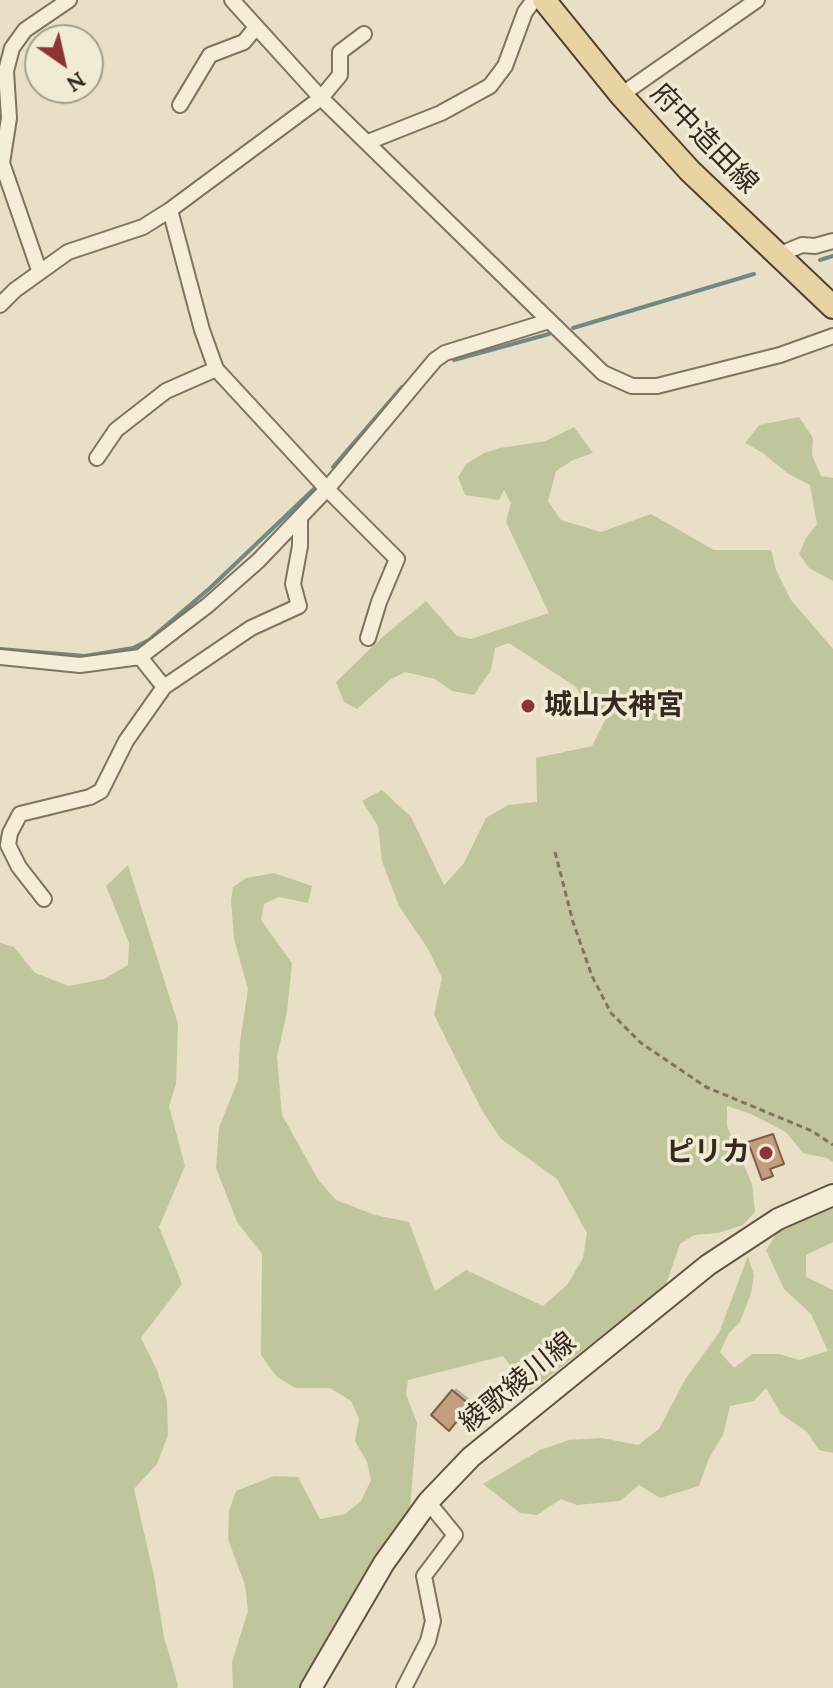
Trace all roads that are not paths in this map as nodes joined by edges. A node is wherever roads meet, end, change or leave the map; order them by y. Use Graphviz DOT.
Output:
graph roads {
  1 [pos="69,0"];
  2 [pos="232,0"];
  3 [pos="534,0"];
  4 [pos="544,0"];
  5 [pos="756,0"];
  6 [pos="256,27"];
  7 [pos="364,34"];
  8 [pos="621,95"];
  9 [pos="321,98"];
  10 [pos="180,105"];
  11 [pos="368,142"];
  12 [pos="1,163"];
  13 [pos="170,210"];
  14 [pos="833,241"];
  15 [pos="778,255"];
  16 [pos="39,270"];
  17 [pos="7,288"];
  18 [pos="0,305"];
  19 [pos="833,307"];
  20 [pos="549,321"];
  21 [pos="833,336"];
  22 [pos="216,369"];
  23 [pos="97,458"];
  24 [pos="327,489"];
  25 [pos="300,519"];
  26 [pos="368,638"];
  27 [pos="0,657"];
  28 [pos="140,657"];
  29 [pos="164,687"];
  30 [pos="44,899"];
  31 [pos="833,1195"];
  32 [pos="428,1502"];
  33 [pos="311,1688"];
  34 [pos="404,1688"];
  1 -- 12 [label="street"];
  2 -- 6 [label="street"];
  3 -- 11 [label="street"];
  4 -- 8 [label="main road, 府中造田線"];
  5 -- 8 [label="street"];
  6 -- 9 [label="street"];
  6 -- 10 [label="street"];
  7 -- 9 [label="street"];
  8 -- 15 [label="main road, 府中造田線"];
  9 -- 11 [label="street"];
  9 -- 13 [label="street"];
  11 -- 20 [label="street"];
  12 -- 16 [label="street"];
  13 -- 16 [label="street"];
  13 -- 22 [label="street"];
  14 -- 15 [label="street"];
  15 -- 19 [label="main road, 府中造田線"];
  16 -- 17 [label="street"];
  17 -- 18 [label="street"];
  20 -- 21 [label="street"];
  20 -- 24 [label="street"];
  22 -- 23 [label="street"];
  22 -- 24 [label="street"];
  24 -- 25 [label="street"];
  24 -- 26 [label="street"];
  25 -- 28 [label="street"];
  25 -- 29 [label="street"];
  27 -- 28 [label="street"];
  28 -- 29 [label="street"];
  29 -- 30 [label="street"];
  31 -- 32 [label="main road, 綾歌綾川線"];
  32 -- 33 [label="main road, 綾歌綾川線"];
  32 -- 34 [label="street"];
}
